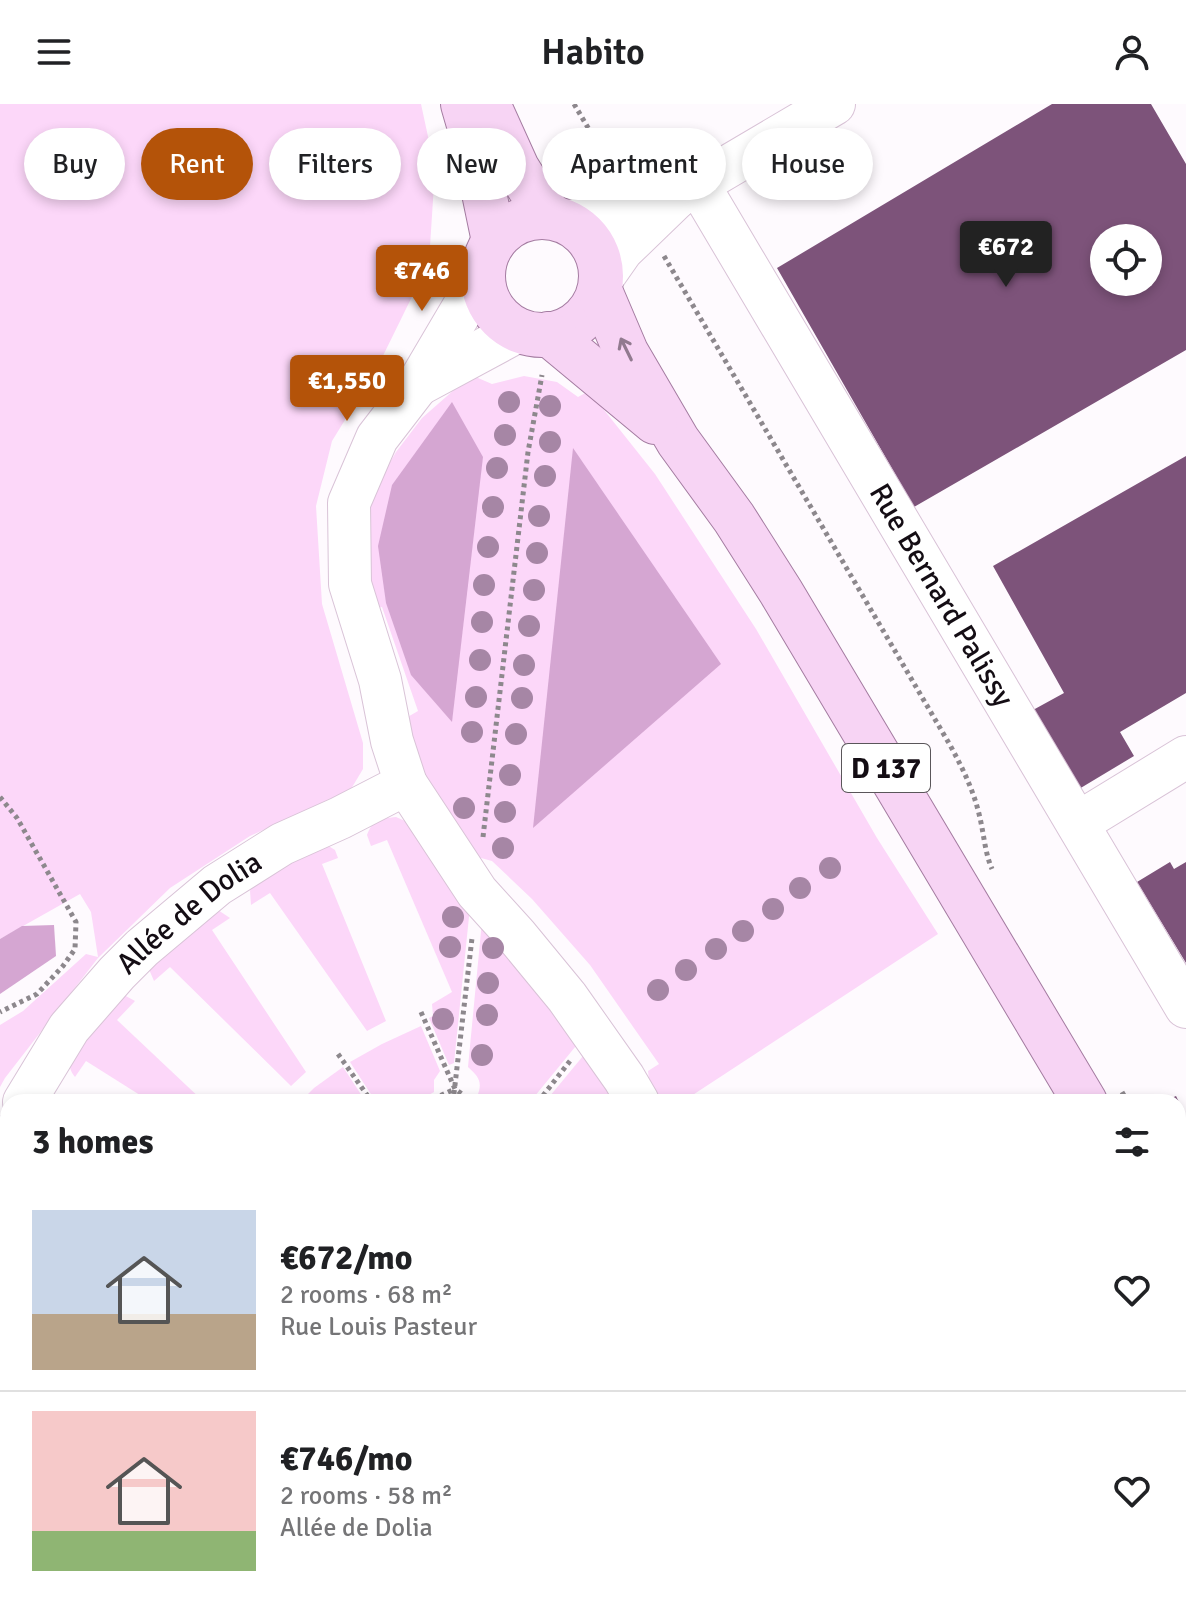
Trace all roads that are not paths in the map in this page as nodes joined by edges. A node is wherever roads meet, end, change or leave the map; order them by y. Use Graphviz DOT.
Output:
graph roads {
  1 [pos="463,104"];
  2 [pos="488,104"];
  3 [pos="834,104"];
  4 [pos="726,168"];
  5 [pos="670,200"];
  6 [pos="694,200"];
  7 [pos="641,216"];
  8 [pos="558,219"];
  9 [pos="489,257"];
  10 [pos="600,285"];
  11 [pos="535,332"];
  12 [pos="417,386"];
  13 [pos="678,441"];
  14 [pos="1186,757"];
  15 [pos="406,784"];
  16 [pos="1078,823"];
  17 [pos="1185,1002"];
  18 [pos="29,1094"];
  19 [pos="633,1094"];
  20 [pos="1101,1094"];
  1 -- 9 [label="main road"];
  2 -- 8 [label="main road"];
  3 -- 4 [label="street"];
  5 -- 7 [label="street"];
  6 -- 16 [label="street, Rue Bernard Palissy"];
  7 -- 8 [label="street"];
  7 -- 10 [label="street"];
  8 -- 9 [label="main road"];
  8 -- 10 [label="main road"];
  9 -- 11 [label="main road"];
  9 -- 12 [label="street"];
  10 -- 11 [label="main road"];
  13 -- 10 [label="main road, D 137, one-way"];
  11 -- 12 [label="street"];
  11 -- 13 [label="main road, D 137"];
  12 -- 15 [label="street"];
  13 -- 20 [label="main road, D 137"];
  14 -- 16 [label="street"];
  15 -- 18 [label="street, Allée de Dolia"];
  15 -- 19 [label="street"];
  16 -- 17 [label="street, Rue Bernard Palissy"];
}
